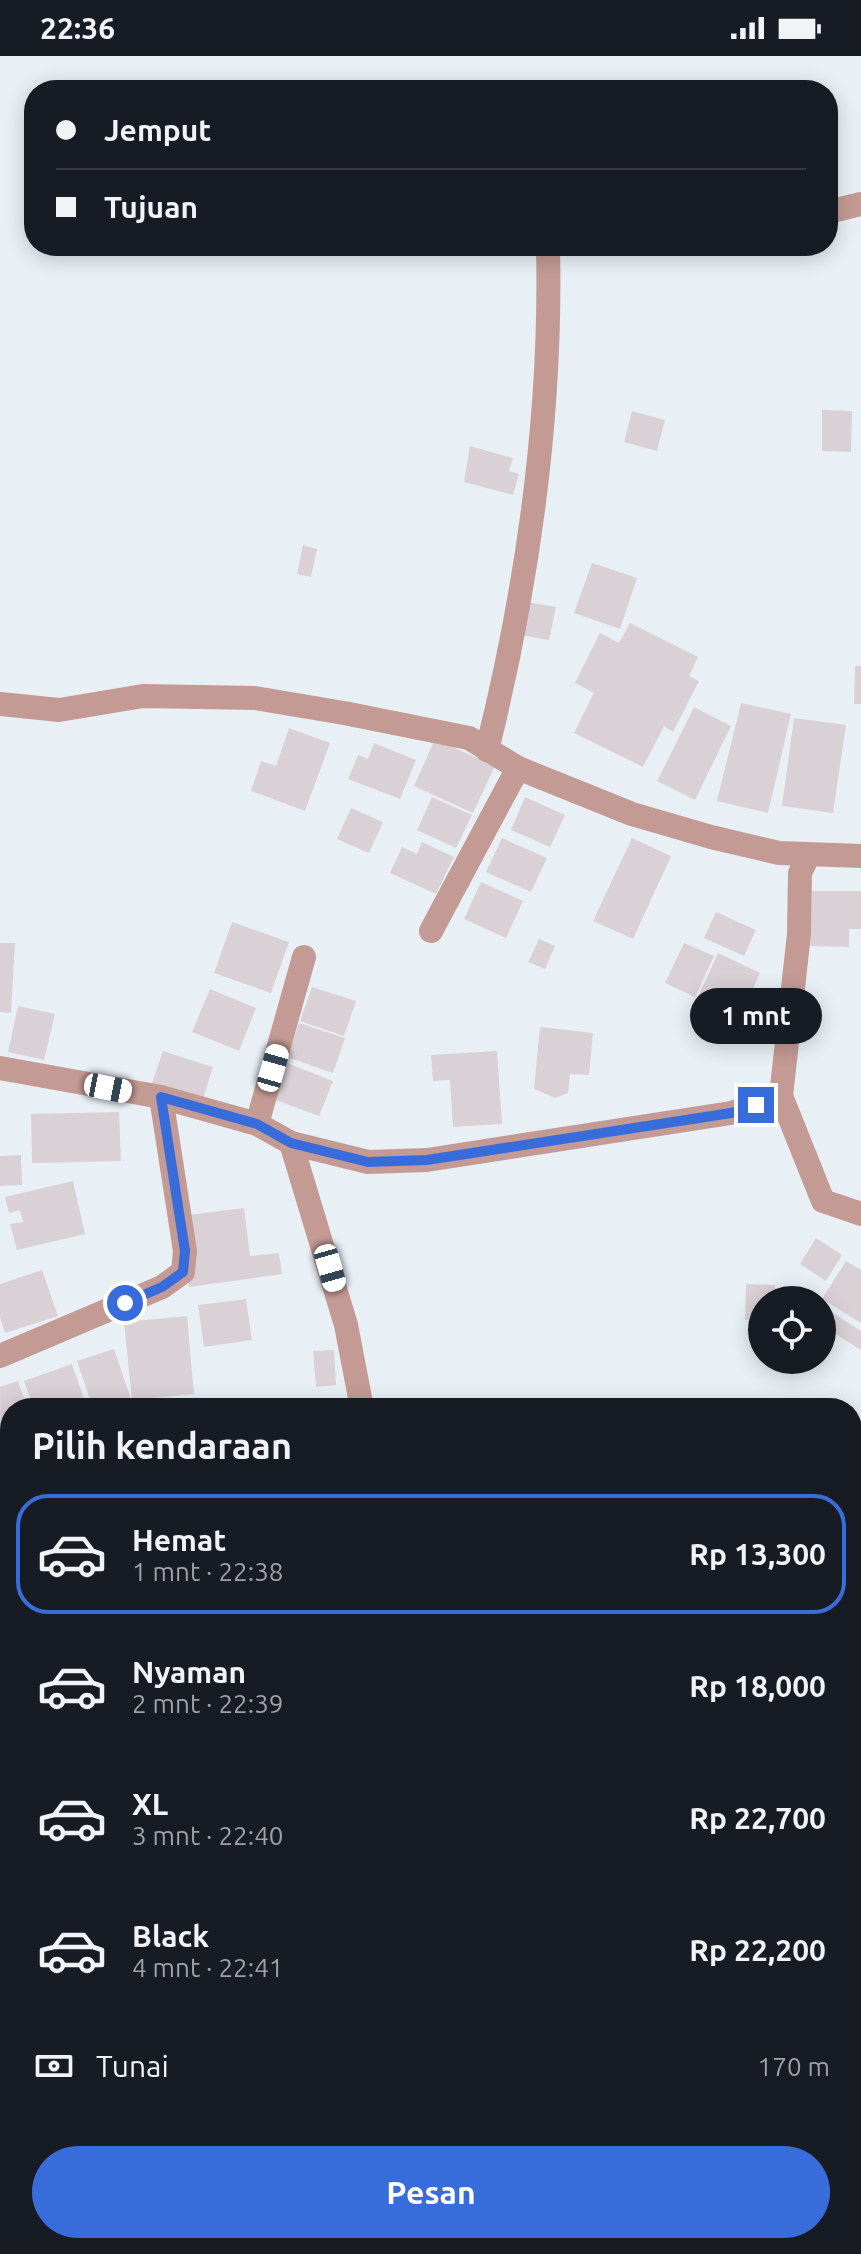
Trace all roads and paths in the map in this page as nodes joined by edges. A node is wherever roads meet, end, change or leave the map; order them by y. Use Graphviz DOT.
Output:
graph roads {
  1 [pos="861,204"];
  2 [pos="838,210"];
  3 [pos="548,256"];
  4 [pos="0,704"];
  5 [pos="487,750"];
  6 [pos="518,768"];
  7 [pos="808,856"];
  8 [pos="861,856"];
  9 [pos="431,931"];
  10 [pos="304,957"];
  11 [pos="0,1068"];
  12 [pos="781,1096"];
  13 [pos="161,1097"];
  14 [pos="257,1124"];
  15 [pos="291,1143"];
  16 [pos="861,1214"];
  17 [pos="0,1356"];
  18 [pos="360,1398"];
  1 -- 2 [label="street"];
  3 -- 5 [label="street"];
  4 -- 5 [label="street"];
  5 -- 6 [label="street"];
  6 -- 7 [label="street"];
  6 -- 9 [label="street"];
  7 -- 8 [label="street"];
  7 -- 12 [label="street"];
  10 -- 14 [label="street"];
  11 -- 13 [label="street"];
  12 -- 15 [label="street"];
  12 -- 16 [label="street"];
  13 -- 14 [label="street"];
  13 -- 17 [label="street"];
  14 -- 15 [label="street"];
  15 -- 18 [label="street"];
}
